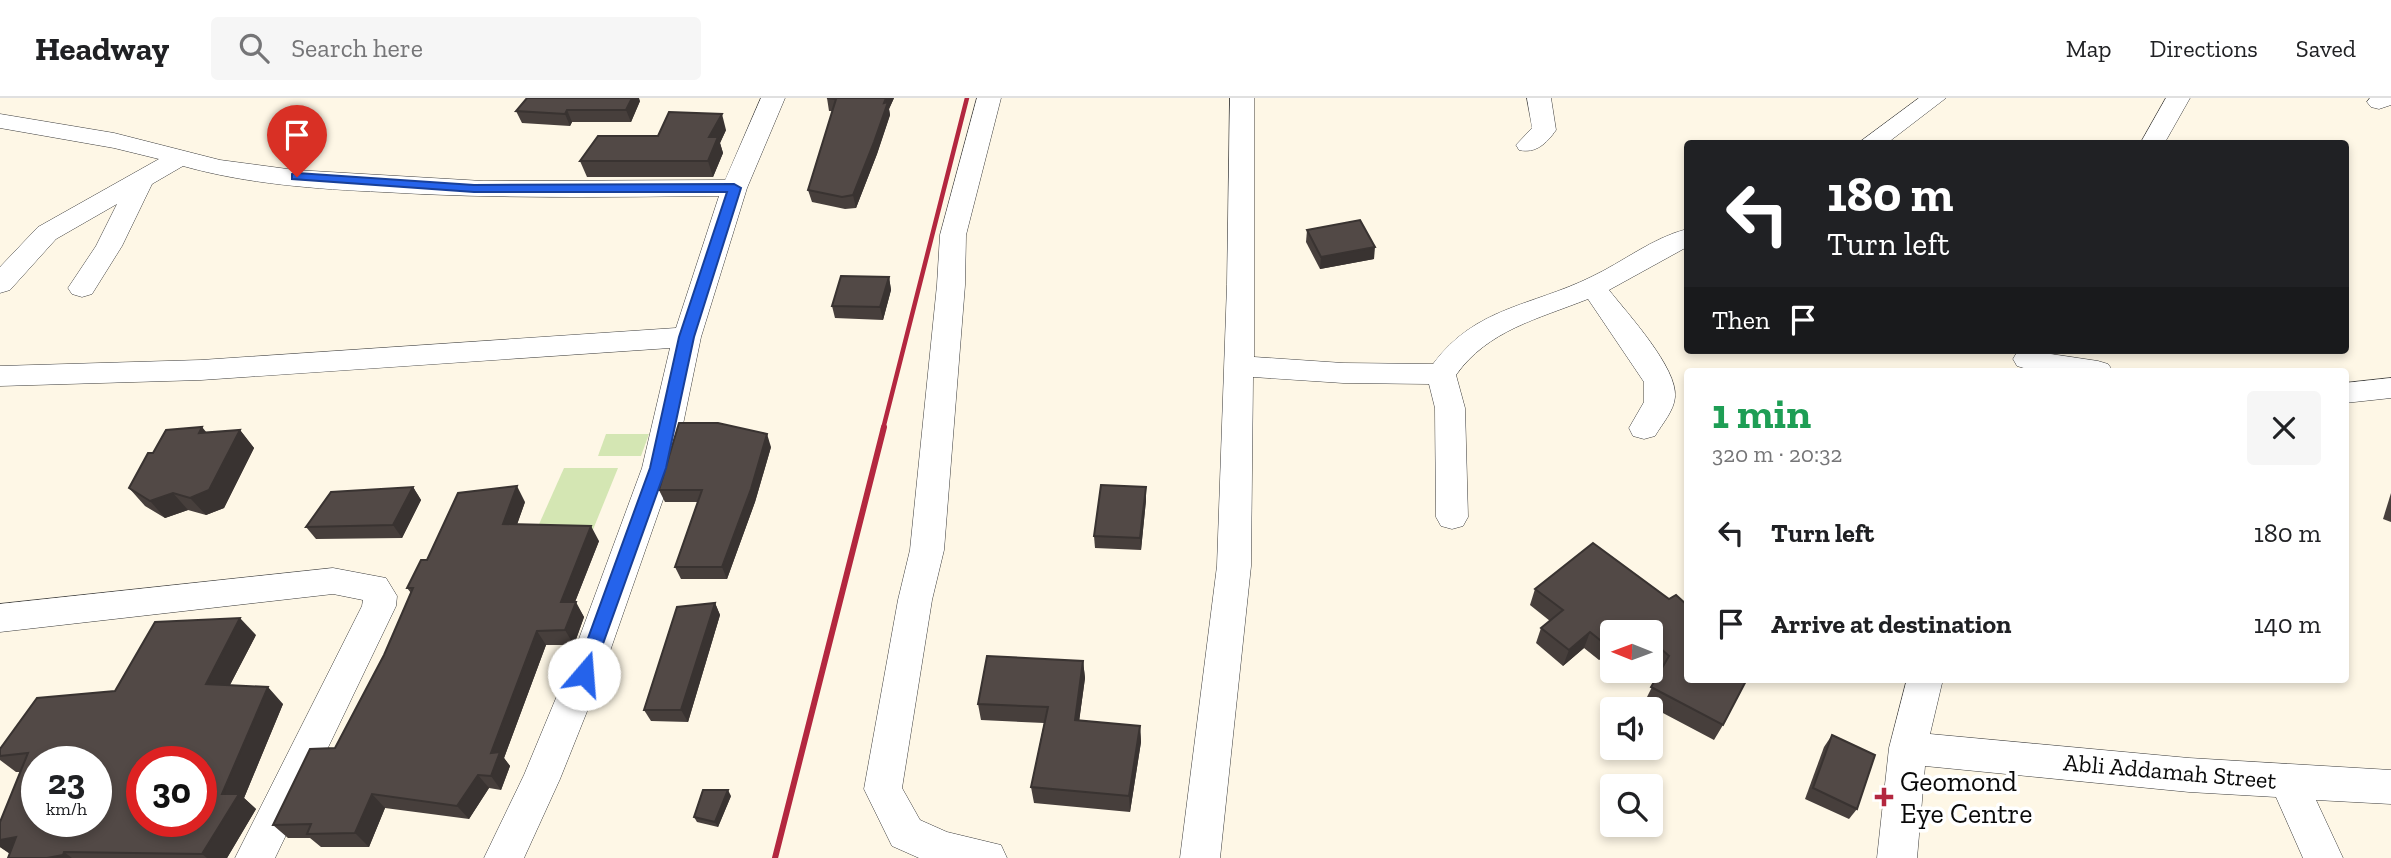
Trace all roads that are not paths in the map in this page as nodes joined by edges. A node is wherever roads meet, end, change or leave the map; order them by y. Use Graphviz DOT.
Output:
graph roads {
  1 [pos="772,98"];
  2 [pos="989,98"];
  3 [pos="1242,98"];
  4 [pos="1539,98"];
  5 [pos="1934,98"];
  6 [pos="2178,98"];
  7 [pos="0,121"];
  8 [pos="1875,140"];
  9 [pos="2154,140"];
  10 [pos="1528,145"];
  11 [pos="179,158"];
  12 [pos="141,181"];
  13 [pos="734,188"];
  14 [pos="1684,239"];
  15 [pos="0,285"];
  16 [pos="1593,287"];
  17 [pos="82,288"];
  18 [pos="687,337"];
  19 [pos="2027,360"];
  20 [pos="1239,366"];
  21 [pos="2079,368"];
  22 [pos="1441,374"];
  23 [pos="0,376"];
  24 [pos="2391,388"];
  25 [pos="2349,393"];
  26 [pos="1644,428"];
  27 [pos="1452,517"];
  28 [pos="0,618"];
  29 [pos="1924,683"];
  30 [pos="1908,748"];
  31 [pos="2288,781"];
  32 [pos="2391,786"];
  33 [pos="929,852"];
  34 [pos="255,858"];
  35 [pos="504,858"];
  36 [pos="987,858"];
  37 [pos="1200,858"];
  38 [pos="1897,858"];
  39 [pos="2323,858"];
  1 -- 13 [label="street"];
  2 -- 33 [label="street"];
  3 -- 20 [label="street"];
  4 -- 10 [label="street"];
  5 -- 8 [label="street"];
  6 -- 9 [label="street"];
  7 -- 11 [label="street"];
  11 -- 12 [label="street"];
  11 -- 13 [label="street"];
  12 -- 15 [label="street"];
  12 -- 17 [label="street"];
  13 -- 18 [label="street"];
  14 -- 16 [label="street"];
  16 -- 22 [label="street"];
  16 -- 26 [label="street"];
  18 -- 23 [label="street"];
  18 -- 35 [label="street"];
  19 -- 21 [label="street"];
  20 -- 22 [label="street"];
  20 -- 37 [label="street"];
  22 -- 27 [label="street"];
  24 -- 25 [label="street"];
  28 -- 34 [label="street"];
  29 -- 30 [label="street"];
  30 -- 31 [label="street, Abli Addamah Street"];
  30 -- 38 [label="street"];
  31 -- 32 [label="street, Abli Addamah Street"];
  31 -- 39 [label="street"];
  33 -- 36 [label="street"];
}
